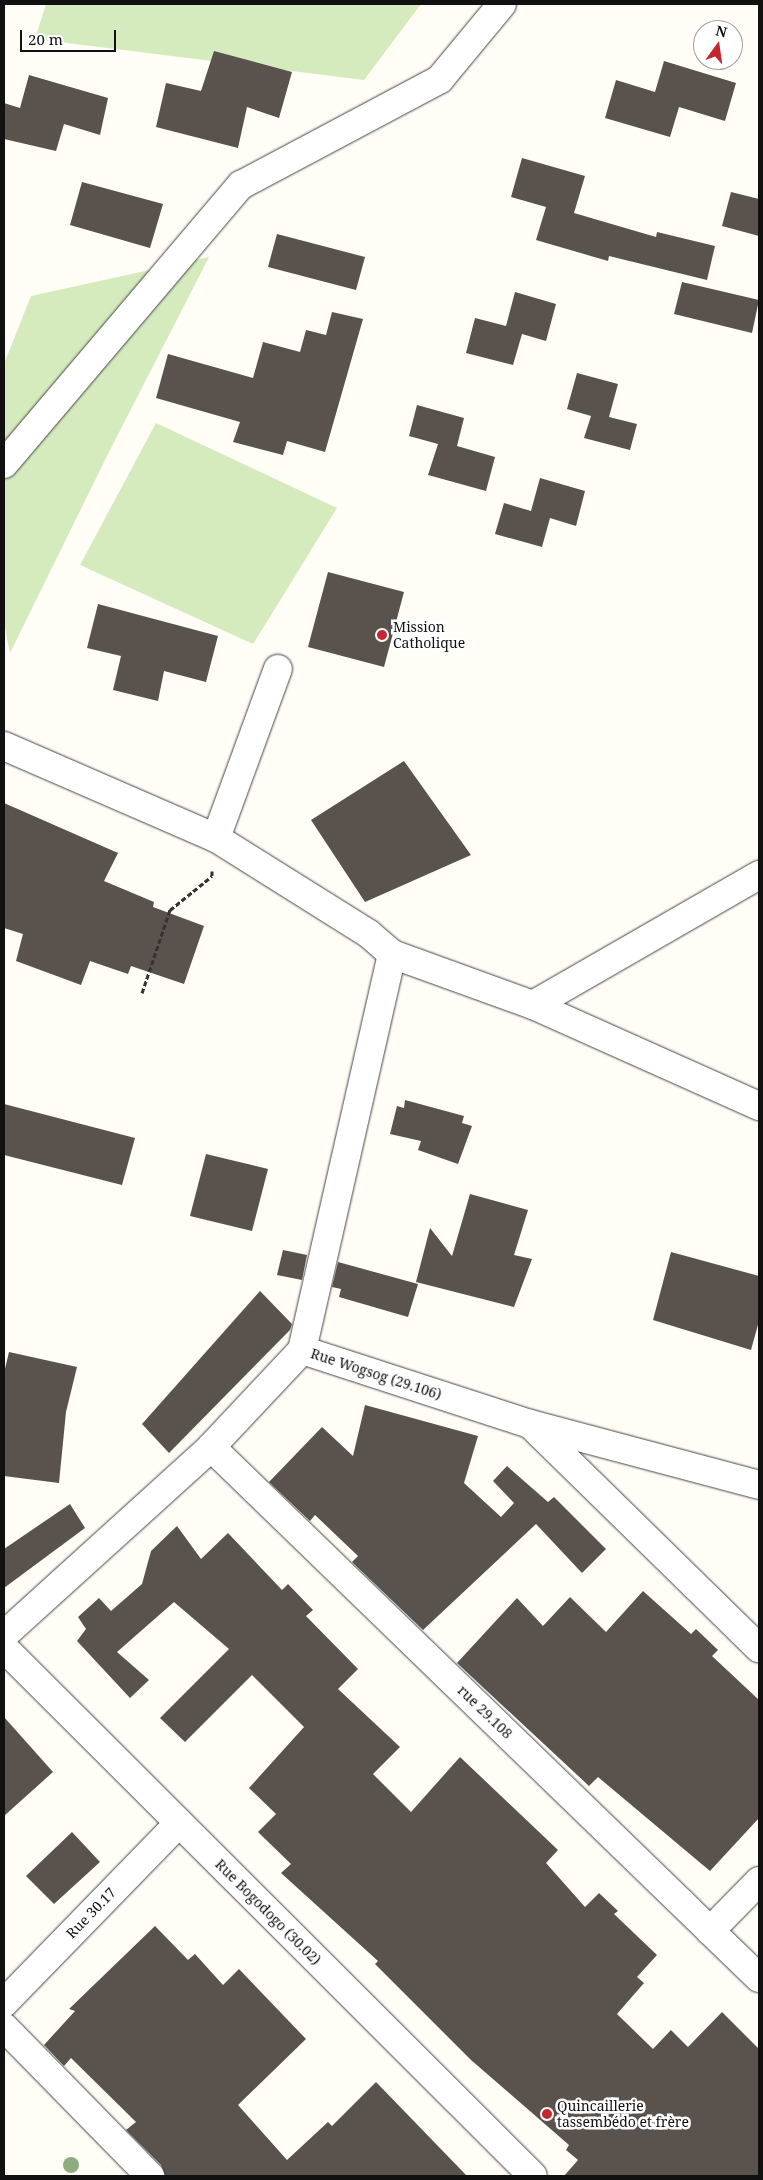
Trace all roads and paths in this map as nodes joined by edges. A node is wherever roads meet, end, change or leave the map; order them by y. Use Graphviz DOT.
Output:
graph roads {
  1 [pos="502,4"];
  2 [pos="4,464"];
  3 [pos="278,670"];
  4 [pos="4,746"];
  5 [pos="216,838"];
  6 [pos="759,875"];
  7 [pos="392,954"];
  8 [pos="142,994"];
  9 [pos="533,1005"];
  10 [pos="759,1106"];
  11 [pos="302,1350"];
  12 [pos="530,1424"];
  13 [pos="211,1447"];
  14 [pos="759,1485"];
  15 [pos="4,1635"];
  16 [pos="4,1648"];
  17 [pos="759,1648"];
  18 [pos="179,1823"];
  19 [pos="759,1881"];
  20 [pos="710,1931"];
  21 [pos="759,1978"];
  22 [pos="4,2003"];
  23 [pos="4,2027"];
  24 [pos="150,2176"];
  25 [pos="533,2176"];
  1 -- 2 [label="street"];
  3 -- 5 [label="street"];
  4 -- 5 [label="street"];
  5 -- 7 [label="street"];
  5 -- 8 [label="path"];
  6 -- 9 [label="street"];
  7 -- 9 [label="street"];
  7 -- 11 [label="street"];
  9 -- 10 [label="street"];
  11 -- 12 [label="street, Rue Wogsog (29.106)"];
  11 -- 13 [label="street, Rue Wogsog (29.106)"];
  12 -- 14 [label="street, Rue Wogsog (29.106)"];
  12 -- 17 [label="street"];
  13 -- 15 [label="street, Rue Wogsog (29.106)"];
  13 -- 20 [label="street, rue 29.108"];
  16 -- 18 [label="street, Rue Bogodogo (30.02)"];
  18 -- 22 [label="street, Rue 30.17"];
  18 -- 25 [label="street, Rue Bogodogo (30.02)"];
  19 -- 20 [label="street"];
  20 -- 21 [label="street, rue 29.108"];
  23 -- 24 [label="street"];
}
